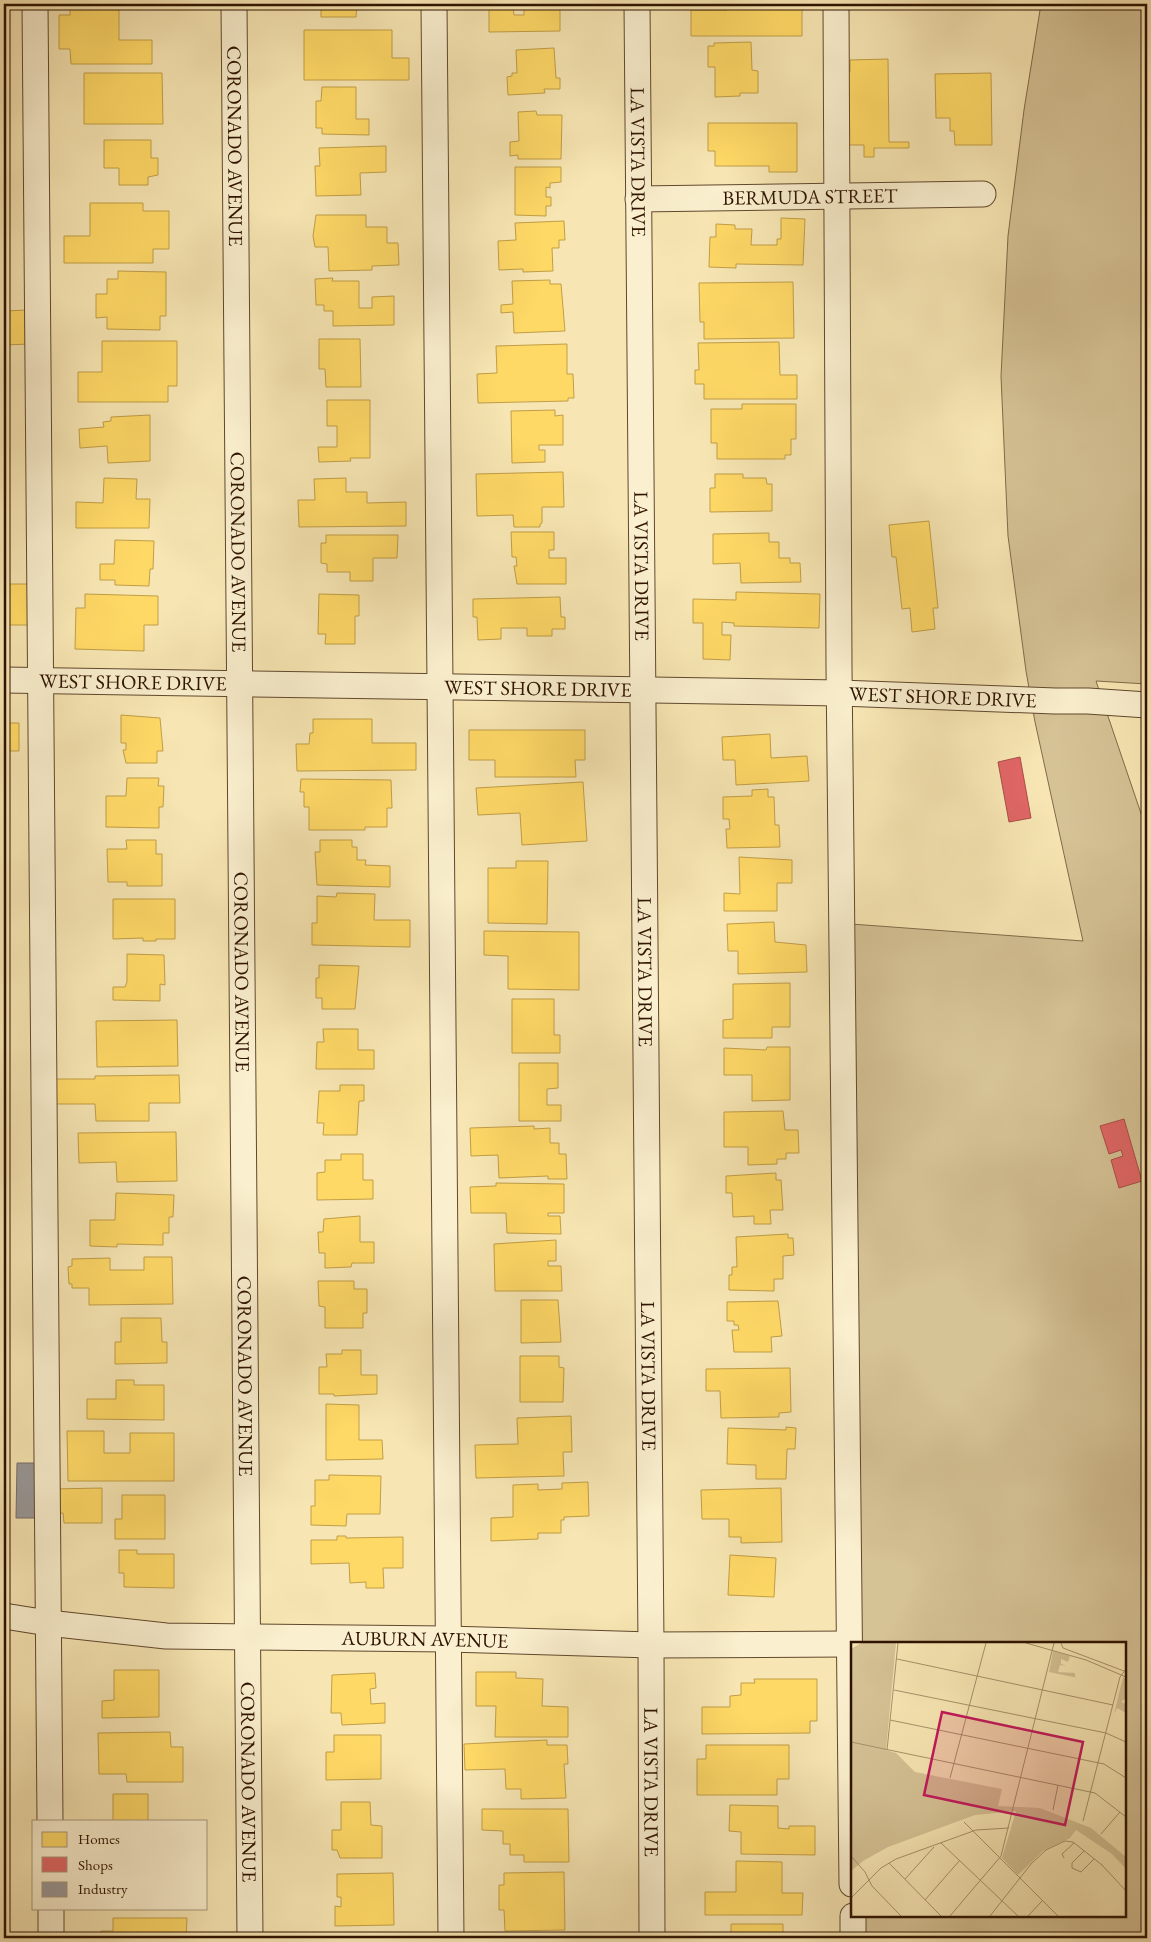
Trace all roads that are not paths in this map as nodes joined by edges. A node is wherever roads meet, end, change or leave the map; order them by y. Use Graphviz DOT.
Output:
graph roads {
  1 [pos="34,4"];
  2 [pos="234,4"];
  3 [pos="434,4"];
  4 [pos="637,4"];
  5 [pos="836,4"];
  6 [pos="983,194"];
  7 [pos="836,196"];
  8 [pos="638,199"];
  9 [pos="4,680"];
  10 [pos="39,680"];
  11 [pos="238,682"];
  12 [pos="441,686"];
  13 [pos="643,690"];
  14 [pos="840,693"];
  15 [pos="1147,705"];
  16 [pos="4,1616"];
  17 [pos="48,1623"];
  18 [pos="247,1638"];
  19 [pos="447,1640"];
  20 [pos="849,1644"];
  21 [pos="651,1645"];
  22 [pos="851,1804"];
  23 [pos="50,1820"];
  24 [pos="51,1910"];
  25 [pos="853,1917"];
  26 [pos="51,1938"];
  27 [pos="250,1938"];
  28 [pos="451,1938"];
  29 [pos="652,1938"];
  30 [pos="853,1938"];
  1 -- 10 [label="street"];
  2 -- 11 [label="street, CORONADO AVENUE"];
  3 -- 12 [label="street"];
  4 -- 8 [label="street, LA VISTA DRIVE"];
  5 -- 7 [label="street"];
  6 -- 7 [label="street, BERMUDA STREET"];
  7 -- 8 [label="street, BERMUDA STREET"];
  7 -- 14 [label="street"];
  8 -- 13 [label="street, LA VISTA DRIVE"];
  9 -- 10 [label="street, WEST SHORE DRIVE"];
  10 -- 11 [label="street, WEST SHORE DRIVE"];
  10 -- 17 [label="street"];
  11 -- 12 [label="street, WEST SHORE DRIVE"];
  11 -- 18 [label="street, CORONADO AVENUE"];
  12 -- 13 [label="street, WEST SHORE DRIVE"];
  12 -- 19 [label="street"];
  13 -- 14 [label="street, WEST SHORE DRIVE"];
  13 -- 21 [label="street, LA VISTA DRIVE"];
  14 -- 15 [label="street, WEST SHORE DRIVE"];
  14 -- 20 [label="street"];
  16 -- 17 [label="street, AUBURN AVENUE"];
  17 -- 18 [label="street, AUBURN AVENUE"];
  17 -- 23 [label="street"];
  18 -- 19 [label="street, AUBURN AVENUE"];
  18 -- 27 [label="street, CORONADO AVENUE"];
  19 -- 21 [label="street, AUBURN AVENUE"];
  19 -- 28 [label="street"];
  20 -- 21 [label="street, AUBURN AVENUE"];
  20 -- 22 [label="street"];
  21 -- 29 [label="street, LA VISTA DRIVE"];
  24 -- 26 [label="street"];
  25 -- 30 [label="street"];
}
